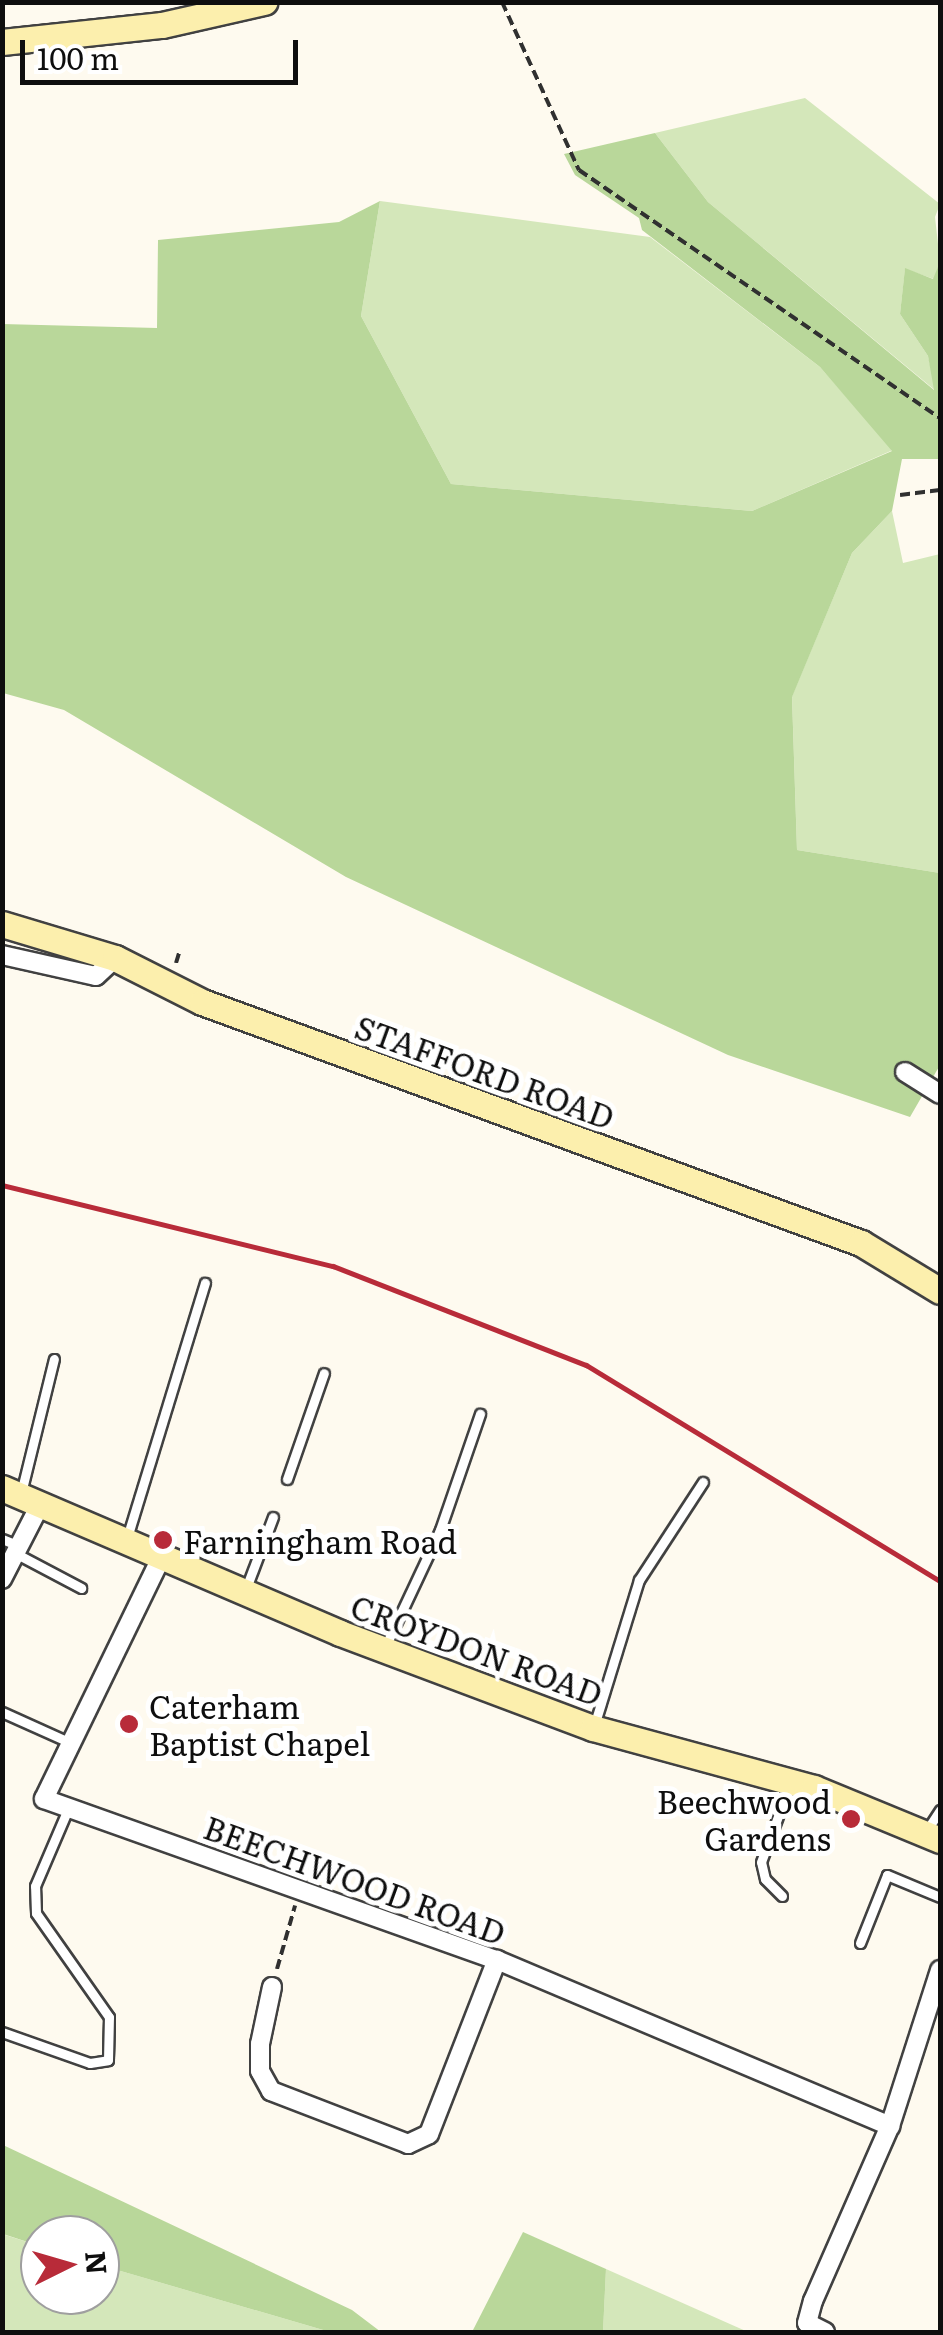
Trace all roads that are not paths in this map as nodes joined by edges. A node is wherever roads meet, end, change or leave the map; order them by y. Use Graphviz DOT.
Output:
graph roads {
  1 [pos="264,2"];
  2 [pos="2,42"];
  3 [pos="2,924"];
  4 [pos="2,955"];
  5 [pos="115,958"];
  6 [pos="906,1072"];
  7 [pos="940,1094"];
  8 [pos="205,1282"];
  9 [pos="940,1291"];
  10 [pos="54,1358"];
  11 [pos="324,1373"];
  12 [pos="480,1414"];
  13 [pos="287,1479"];
  14 [pos="703,1482"];
  15 [pos="21,1496"];
  16 [pos="273,1517"];
  17 [pos="125,1543"];
  18 [pos="12,1546"];
  19 [pos="161,1558"];
  20 [pos="2,1579"];
  21 [pos="81,1588"];
  22 [pos="244,1593"];
  23 [pos="384,1650"];
  24 [pos="2,1712"];
  25 [pos="593,1728"];
  26 [pos="70,1744"];
  27 [pos="792,1782"];
  28 [pos="68,1808"];
  29 [pos="940,1810"];
  30 [pos="933,1836"];
  31 [pos="782,1896"];
  32 [pos="940,1898"];
  33 [pos="860,1943"];
  34 [pos="496,1960"];
  35 [pos="940,1970"];
  36 [pos="272,1987"];
  37 [pos="2,2032"];
  38 [pos="890,2126"];
  39 [pos="825,2332"];
  1 -- 2 [label="street"];
  3 -- 5 [label="street, STAFFORD ROAD"];
  4 -- 5 [label="street"];
  5 -- 9 [label="street, STAFFORD ROAD"];
  6 -- 7 [label="street"];
  8 -- 17 [label="lane"];
  10 -- 15 [label="lane"];
  11 -- 13 [label="lane"];
  12 -- 23 [label="lane"];
  14 -- 25 [label="lane"];
  15 -- 17 [label="street, CROYDON ROAD"];
  15 -- 18 [label="street"];
  16 -- 22 [label="lane"];
  17 -- 19 [label="street, CROYDON ROAD"];
  18 -- 20 [label="street"];
  18 -- 21 [label="lane"];
  19 -- 22 [label="street, CROYDON ROAD"];
  19 -- 26 [label="street"];
  22 -- 23 [label="street, CROYDON ROAD"];
  23 -- 25 [label="street, CROYDON ROAD"];
  24 -- 26 [label="lane"];
  25 -- 27 [label="street, CROYDON ROAD"];
  26 -- 28 [label="street"];
  27 -- 30 [label="street, CROYDON ROAD"];
  27 -- 31 [label="lane"];
  28 -- 34 [label="street, BEECHWOOD ROAD"];
  28 -- 37 [label="lane"];
  29 -- 30 [label="lane"];
  32 -- 33 [label="lane"];
  34 -- 36 [label="street"];
  34 -- 38 [label="street, BEECHWOOD ROAD"];
  35 -- 38 [label="street"];
  38 -- 39 [label="street"];
}
